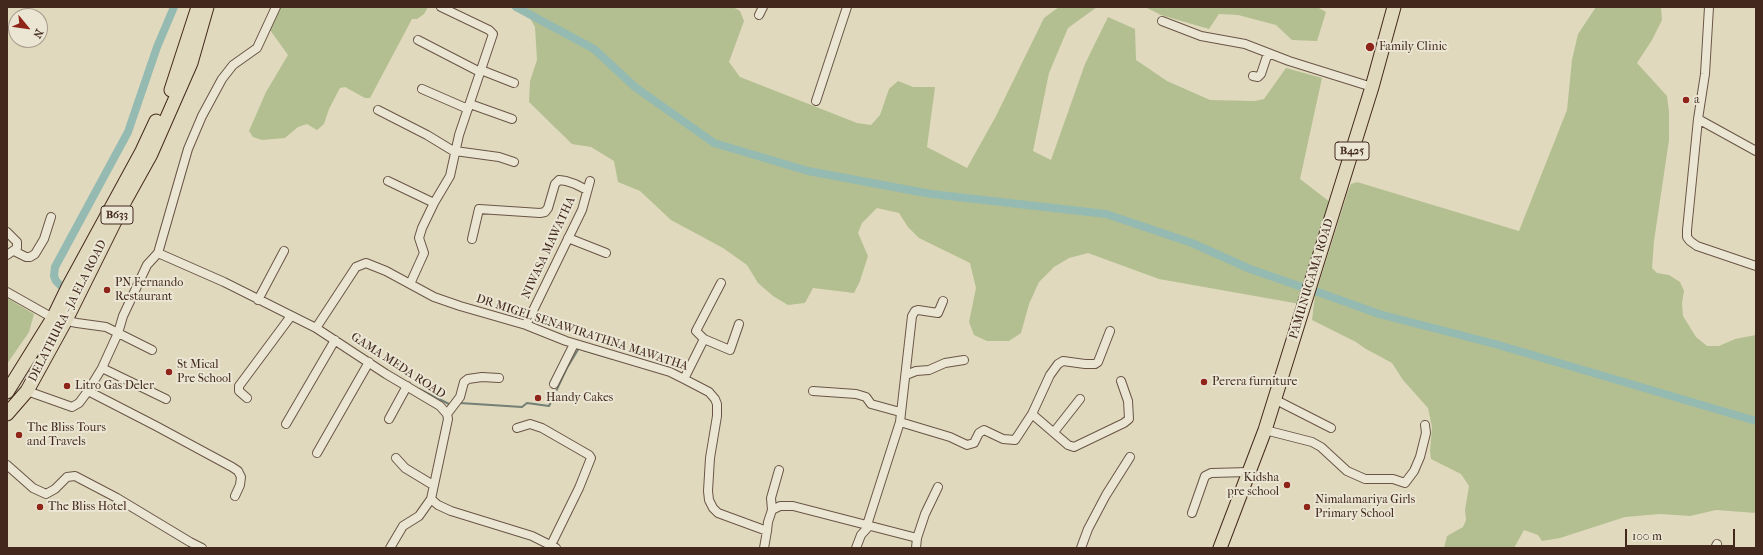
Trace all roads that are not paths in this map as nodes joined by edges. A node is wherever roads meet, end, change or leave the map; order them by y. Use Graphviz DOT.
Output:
graph roads {
  1 [pos="198,7"];
  2 [pos="207,7"];
  3 [pos="276,7"];
  4 [pos="442,7"];
  5 [pos="764,7"];
  6 [pos="847,7"];
  7 [pos="1394,7"];
  8 [pos="1709,7"];
  9 [pos="759,16"];
  10 [pos="1162,21"];
  11 [pos="418,40"];
  12 [pos="1268,53"];
  13 [pos="481,71"];
  14 [pos="1253,76"];
  15 [pos="514,83"];
  16 [pos="1372,87"];
  17 [pos="422,89"];
  18 [pos="816,101"];
  19 [pos="469,107"];
  20 [pos="378,110"];
  21 [pos="512,119"];
  22 [pos="1698,119"];
  23 [pos="455,151"];
  24 [pos="1756,151"];
  25 [pos="514,162"];
  26 [pos="388,181"];
  27 [pos="590,181"];
  28 [pos="587,190"];
  29 [pos="434,203"];
  30 [pos="51,217"];
  31 [pos="7,232"];
  32 [pos="568,238"];
  33 [pos="472,239"];
  34 [pos="284,251"];
  35 [pos="11,253"];
  36 [pos="606,253"];
  37 [pos="157,254"];
  38 [pos="1756,266"];
  39 [pos="720,283"];
  40 [pos="410,284"];
  41 [pos="7,292"];
  42 [pos="258,300"];
  43 [pos="943,301"];
  44 [pos="291,316"];
  45 [pos="53,318"];
  46 [pos="66,320"];
  47 [pos="740,324"];
  48 [pos="526,325"];
  49 [pos="316,328"];
  50 [pos="1110,331"];
  51 [pos="118,333"];
  52 [pos="704,339"];
  53 [pos="335,340"];
  54 [pos="574,344"];
  55 [pos="152,350"];
  56 [pos="964,360"];
  57 [pos="369,362"];
  58 [pos="102,368"];
  59 [pos="906,375"];
  60 [pos="499,378"];
  61 [pos="684,378"];
  62 [pos="1121,381"];
  63 [pos="554,384"];
  64 [pos="407,386"];
  65 [pos="88,391"];
  66 [pos="7,392"];
  67 [pos="26,392"];
  68 [pos="813,392"];
  69 [pos="247,398"];
  70 [pos="166,399"];
  71 [pos="1080,399"];
  72 [pos="1274,399"];
  73 [pos="900,412"];
  74 [pos="7,414"];
  75 [pos="447,414"];
  76 [pos="1032,414"];
  77 [pos="389,419"];
  78 [pos="900,422"];
  79 [pos="286,424"];
  80 [pos="1424,425"];
  81 [pos="517,428"];
  82 [pos="1331,428"];
  83 [pos="1265,430"];
  84 [pos="1054,432"];
  85 [pos="317,453"];
  86 [pos="1130,457"];
  87 [pos="396,458"];
  88 [pos="7,465"];
  89 [pos="779,470"];
  90 [pos="1249,472"];
  91 [pos="433,485"];
  92 [pos="938,487"];
  93 [pos="236,496"];
  94 [pos="431,499"];
  95 [pos="772,510"];
  96 [pos="1192,513"];
  97 [pos="868,526"];
  98 [pos="767,531"];
  99 [pos="917,538"];
  100 [pos="554,547"];
  101 [pos="202,548"];
  102 [pos="390,548"];
  103 [pos="764,548"];
  104 [pos="856,548"];
  105 [pos="916,548"];
  106 [pos="1081,548"];
  107 [pos="1220,548"];
  1 -- 45 [label="main road, DELATHURA - JA ELA ROAD / B633"];
  2 -- 46 [label="main road, DELATHURA - JA ELA ROAD / B633"];
  3 -- 37 [label="street"];
  4 -- 13 [label="street"];
  5 -- 9 [label="street"];
  6 -- 18 [label="street"];
  7 -- 16 [label="main road, PAMUNUGAMA ROAD / B425"];
  8 -- 22 [label="street"];
  10 -- 12 [label="street"];
  11 -- 13 [label="street"];
  12 -- 14 [label="street"];
  12 -- 16 [label="street"];
  13 -- 15 [label="street"];
  13 -- 19 [label="street"];
  16 -- 72 [label="main road, PAMUNUGAMA ROAD / B425"];
  17 -- 19 [label="street"];
  19 -- 21 [label="street"];
  19 -- 23 [label="street"];
  20 -- 23 [label="street"];
  22 -- 24 [label="street"];
  22 -- 38 [label="street"];
  23 -- 25 [label="street"];
  23 -- 29 [label="street"];
  26 -- 29 [label="street"];
  27 -- 28 [label="street, NIWASA MAWATHA"];
  28 -- 32 [label="street, NIWASA MAWATHA"];
  28 -- 33 [label="street"];
  29 -- 40 [label="street"];
  30 -- 35 [label="street"];
  31 -- 35 [label="street"];
  32 -- 36 [label="street"];
  32 -- 48 [label="street, NIWASA MAWATHA"];
  34 -- 42 [label="street"];
  37 -- 42 [label="street, GAMA MEDA ROAD"];
  37 -- 51 [label="street"];
  39 -- 52 [label="street"];
  40 -- 48 [label="street, DR MIGEL SENAWIRATHNA MAWATHA"];
  40 -- 49 [label="street, DR MIGEL SENAWIRATHNA MAWATHA"];
  41 -- 45 [label="street"];
  42 -- 44 [label="street, GAMA MEDA ROAD"];
  43 -- 59 [label="street"];
  44 -- 49 [label="street, GAMA MEDA ROAD"];
  44 -- 69 [label="street"];
  45 -- 46 [label="street"];
  45 -- 66 [label="main road, DELATHURA - JA ELA ROAD / B633"];
  46 -- 51 [label="street"];
  46 -- 67 [label="main road, DELATHURA - JA ELA ROAD / B633"];
  47 -- 52 [label="street"];
  48 -- 54 [label="street, DR MIGEL SENAWIRATHNA MAWATHA"];
  49 -- 53 [label="street, GAMA MEDA ROAD"];
  50 -- 76 [label="street"];
  51 -- 55 [label="street"];
  51 -- 58 [label="street"];
  52 -- 61 [label="street"];
  53 -- 57 [label="street, GAMA MEDA ROAD"];
  53 -- 79 [label="street"];
  54 -- 61 [label="street, DR MIGEL SENAWIRATHNA MAWATHA"];
  54 -- 63 [label="street"];
  56 -- 59 [label="street"];
  57 -- 64 [label="street, GAMA MEDA ROAD"];
  57 -- 85 [label="street"];
  58 -- 65 [label="street"];
  58 -- 70 [label="street"];
  59 -- 73 [label="street"];
  60 -- 75 [label="street"];
  61 -- 98 [label="street, DR MIGEL SENAWIRATHNA MAWATHA"];
  62 -- 84 [label="street"];
  64 -- 75 [label="street, GAMA MEDA ROAD"];
  64 -- 77 [label="street"];
  65 -- 67 [label="street"];
  65 -- 93 [label="street"];
  67 -- 74 [label="main road, DELATHURA - JA ELA ROAD / B633"];
  68 -- 73 [label="street"];
  71 -- 84 [label="street"];
  72 -- 82 [label="street"];
  72 -- 83 [label="main road, PAMUNUGAMA ROAD / B425"];
  73 -- 78 [label="street"];
  75 -- 91 [label="street, GAMA MEDA ROAD"];
  76 -- 78 [label="street"];
  76 -- 84 [label="street"];
  78 -- 97 [label="street"];
  80 -- 83 [label="street"];
  81 -- 100 [label="street"];
  83 -- 90 [label="main road, PAMUNUGAMA ROAD / B425"];
  86 -- 106 [label="street"];
  87 -- 91 [label="street"];
  88 -- 101 [label="street"];
  89 -- 95 [label="street"];
  90 -- 96 [label="street"];
  90 -- 107 [label="main road, PAMUNUGAMA ROAD / B425"];
  91 -- 94 [label="street, GAMA MEDA ROAD"];
  92 -- 99 [label="street"];
  94 -- 100 [label="street"];
  94 -- 102 [label="street"];
  95 -- 97 [label="street"];
  95 -- 98 [label="street"];
  97 -- 99 [label="street"];
  97 -- 104 [label="street"];
  98 -- 103 [label="street"];
  99 -- 105 [label="street"];
}
